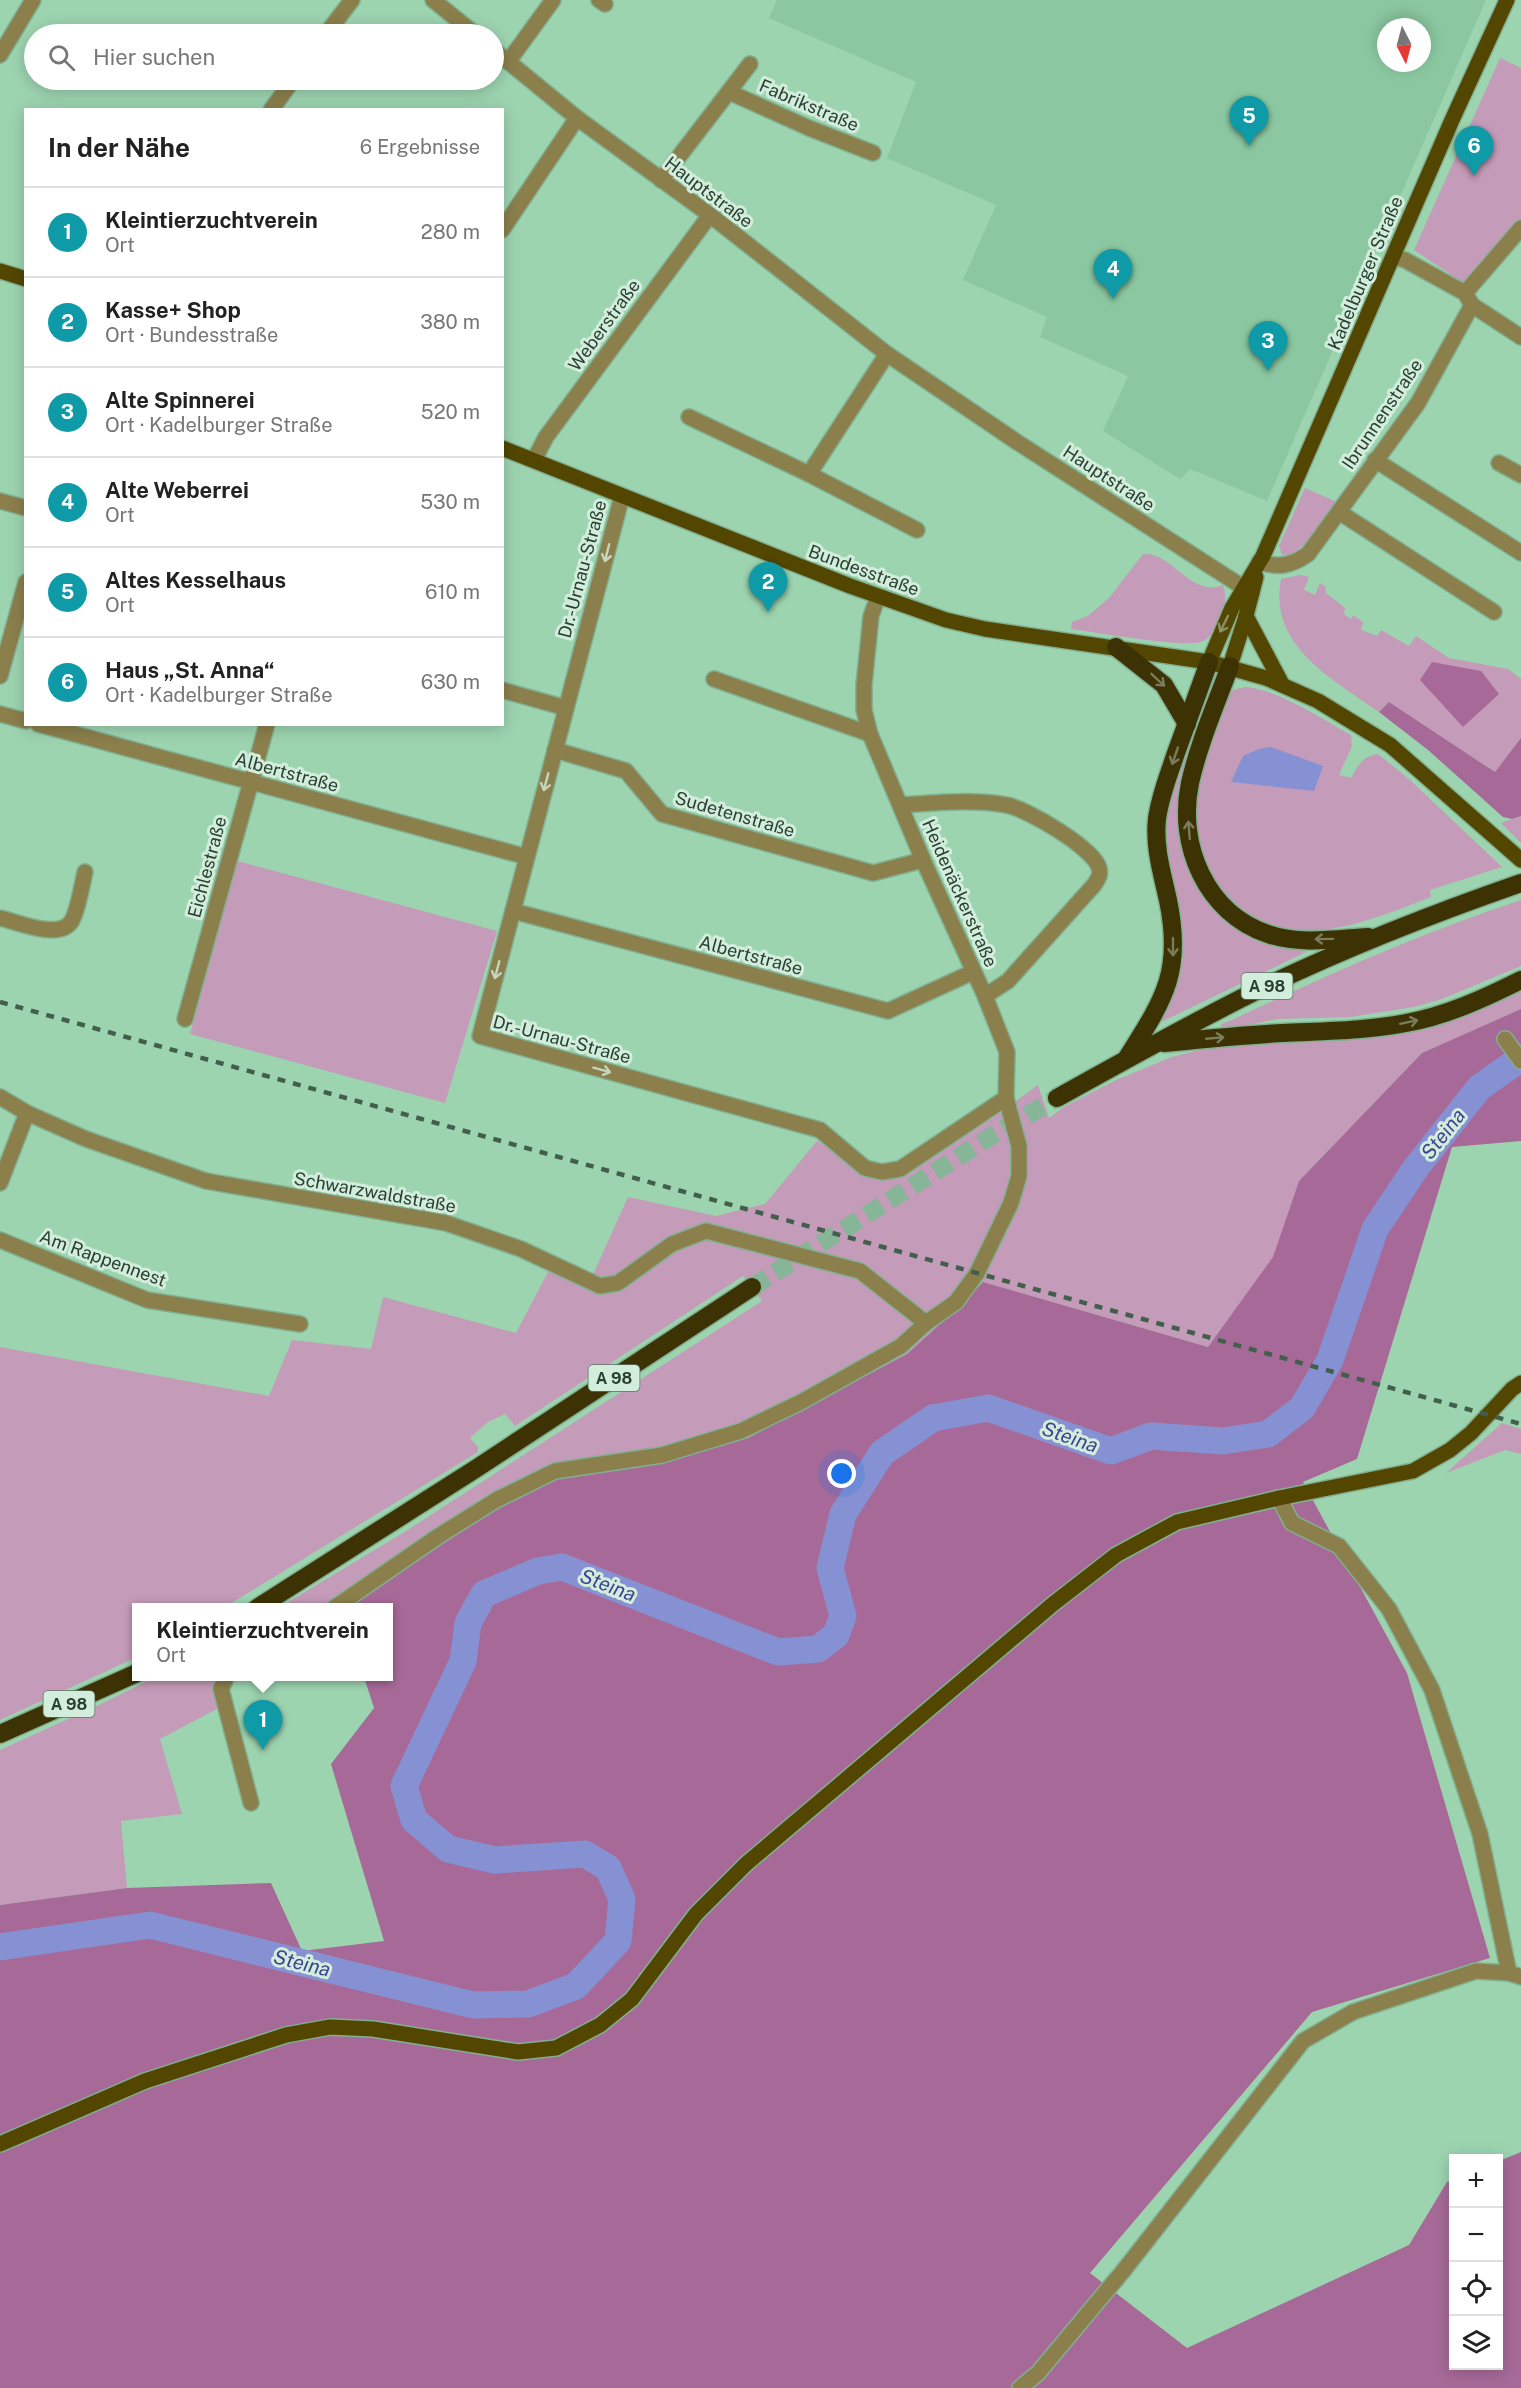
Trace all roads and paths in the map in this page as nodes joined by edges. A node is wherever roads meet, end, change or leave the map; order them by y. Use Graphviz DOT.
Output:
graph roads {
  1 [pos="352,0"];
  2 [pos="433,0"];
  3 [pos="553,0"];
  4 [pos="1507,0"];
  5 [pos="27,2"];
  6 [pos="334,24"];
  7 [pos="463,24"];
  8 [pos="0,56"];
  9 [pos="504,59"];
  10 [pos="508,62"];
  11 [pos="750,64"];
  12 [pos="286,90"];
  13 [pos="729,92"];
  14 [pos="272,108"];
  15 [pos="577,118"];
  16 [pos="873,153"];
  17 [pos="661,180"];
  18 [pos="710,215"];
  19 [pos="504,227"];
  20 [pos="1521,228"];
  21 [pos="1394,256"];
  22 [pos="0,271"];
  23 [pos="24,278"];
  24 [pos="1469,299"];
  25 [pos="1521,337"];
  26 [pos="887,354"];
  27 [pos="689,417"];
  28 [pos="504,449"];
  29 [pos="534,460"];
  30 [pos="1375,460"];
  31 [pos="1499,463"];
  32 [pos="809,474"];
  33 [pos="1521,475"];
  34 [pos="622,496"];
  35 [pos="0,501"];
  36 [pos="24,507"];
  37 [pos="1339,512"];
  38 [pos="917,531"];
  39 [pos="1521,553"];
  40 [pos="1259,562"];
  41 [pos="24,589"];
  42 [pos="1248,590"];
  43 [pos="878,597"];
  44 [pos="1494,612"];
  45 [pos="1246,616"];
  46 [pos="1116,647"];
  47 [pos="1209,662"];
  48 [pos="1230,666"];
  49 [pos="0,676"];
  50 [pos="714,679"];
  51 [pos="1282,684"];
  52 [pos="504,691"];
  53 [pos="566,708"];
  54 [pos="0,714"];
  55 [pos="24,720"];
  56 [pos="1186,724"];
  57 [pos="45,726"];
  58 [pos="266,726"];
  59 [pos="870,734"];
  60 [pos="555,750"];
  61 [pos="250,783"];
  62 [pos="901,805"];
  63 [pos="527,856"];
  64 [pos="923,860"];
  65 [pos="1521,860"];
  66 [pos="85,872"];
  67 [pos="1521,883"];
  68 [pos="513,911"];
  69 [pos="0,918"];
  70 [pos="1382,936"];
  71 [pos="973,972"];
  72 [pos="1521,980"];
  73 [pos="985,996"];
  74 [pos="185,1019"];
  75 [pos="1505,1039"];
  76 [pos="1156,1043"];
  77 [pos="1125,1060"];
  78 [pos="1521,1061"];
  79 [pos="0,1097"];
  80 [pos="1005,1098"];
  81 [pos="1057,1098"];
  82 [pos="27,1113"];
  83 [pos="0,1183"];
  84 [pos="0,1240"];
  85 [pos="752,1287"];
  86 [pos="926,1323"];
  87 [pos="300,1324"];
  88 [pos="1521,1383"];
  89 [pos="1279,1498"];
  90 [pos="265,1603"];
  91 [pos="341,1603"];
  92 [pos="132,1675"];
  93 [pos="225,1681"];
  94 [pos="0,1734"];
  95 [pos="251,1803"];
  96 [pos="1515,1975"];
  97 [pos="0,2144"];
  98 [pos="1020,2388"];
  1 -- 6 [label="street"];
  2 -- 7 [label="street"];
  3 -- 10 [label="street"];
  4 -- 21 [label="main road, Kadelburger Straße"];
  5 -- 8 [label="street"];
  9 -- 10 [label="street, Hauptstraße"];
  10 -- 15 [label="street, Hauptstraße"];
  11 -- 13 [label="street, Fabrikstraße"];
  12 -- 14 [label="street"];
  13 -- 16 [label="street, Fabrikstraße"];
  13 -- 17 [label="street, Fabrikstraße"];
  15 -- 17 [label="street, Hauptstraße"];
  15 -- 19 [label="street"];
  17 -- 18 [label="street, Hauptstraße"];
  18 -- 26 [label="street, Hauptstraße"];
  18 -- 29 [label="street, Weberstraße"];
  20 -- 24 [label="street, Ibrunnenstraße"];
  21 -- 24 [label="street"];
  21 -- 40 [label="main road, Kadelburger Straße"];
  22 -- 23 [label="main road"];
  24 -- 25 [label="street"];
  24 -- 30 [label="street, Ibrunnenstraße"];
  26 -- 32 [label="street"];
  26 -- 42 [label="street, Hauptstraße"];
  27 -- 32 [label="street"];
  28 -- 29 [label="main road, Bundesstraße"];
  29 -- 34 [label="main road, Bundesstraße"];
  30 -- 37 [label="street, Ibrunnenstraße"];
  30 -- 39 [label="street"];
  31 -- 33 [label="street"];
  32 -- 38 [label="street"];
  34 -- 43 [label="main road, Bundesstraße"];
  34 -- 53 [label="street, Dr.-Urnau-Straße, one-way"];
  35 -- 36 [label="street"];
  37 -- 40 [label="street, Ibrunnenstraße"];
  37 -- 44 [label="street"];
  40 -- 42 [label="main road, Kadelburger Straße"];
  41 -- 49 [label="street"];
  42 -- 45 [label="main road, Kadelburger Straße"];
  42 -- 47 [label="main road, Kadelburger Straße, one-way"];
  43 -- 46 [label="main road, Bundesstraße"];
  43 -- 59 [label="street, Heidenäckerstraße"];
  45 -- 48 [label="main road, Kadelburger Straße"];
  45 -- 51 [label="main road"];
  46 -- 47 [label="main road, Bundesstraße"];
  46 -- 56 [label="highway, one-way"];
  47 -- 48 [label="main road, Bundesstraße"];
  47 -- 56 [label="highway"];
  48 -- 51 [label="main road, Bundesstraße"];
  70 -- 48 [label="highway, one-way"];
  50 -- 59 [label="street"];
  51 -- 65 [label="main road, Bundesstraße"];
  52 -- 53 [label="street"];
  53 -- 60 [label="street, Dr.-Urnau-Straße"];
  54 -- 55 [label="street"];
  56 -- 77 [label="highway, one-way"];
  57 -- 61 [label="street, Albertstraße"];
  58 -- 61 [label="street, Eichlestraße"];
  59 -- 62 [label="street, Heidenäckerstraße"];
  60 -- 63 [label="street, Dr.-Urnau-Straße, one-way"];
  60 -- 64 [label="street, Sudetenstraße"];
  61 -- 63 [label="street, Albertstraße"];
  61 -- 74 [label="street, Eichlestraße"];
  62 -- 64 [label="street, Heidenäckerstraße"];
  62 -- 73 [label="street, Heidenäckerstraße"];
  63 -- 68 [label="street, Dr.-Urnau-Straße"];
  64 -- 71 [label="street, Heidenäckerstraße"];
  66 -- 69 [label="street"];
  67 -- 70 [label="highway, A 98"];
  68 -- 71 [label="street, Albertstraße"];
  68 -- 80 [label="street, Dr.-Urnau-Straße, one-way"];
  70 -- 76 [label="highway, A 98"];
  71 -- 73 [label="street, Heidenäckerstraße"];
  76 -- 72 [label="highway, one-way"];
  73 -- 80 [label="street, Heidenäckerstraße"];
  75 -- 78 [label="street"];
  76 -- 77 [label="highway, A 98"];
  77 -- 81 [label="highway, A 98"];
  79 -- 82 [label="street, Schwarzwaldstraße"];
  80 -- 86 [label="street, Heidenäckerstraße"];
  82 -- 83 [label="street"];
  82 -- 86 [label="street, Schwarzwaldstraße"];
  84 -- 87 [label="street, Am Rappennest"];
  85 -- 90 [label="highway, A 98"];
  86 -- 91 [label="street, Heidenäckerstraße"];
  88 -- 89 [label="main road"];
  89 -- 96 [label="street"];
  89 -- 97 [label="main road"];
  92 -- 94 [label="highway, A 98"];
  93 -- 95 [label="street"];
  96 -- 98 [label="street"];
}
